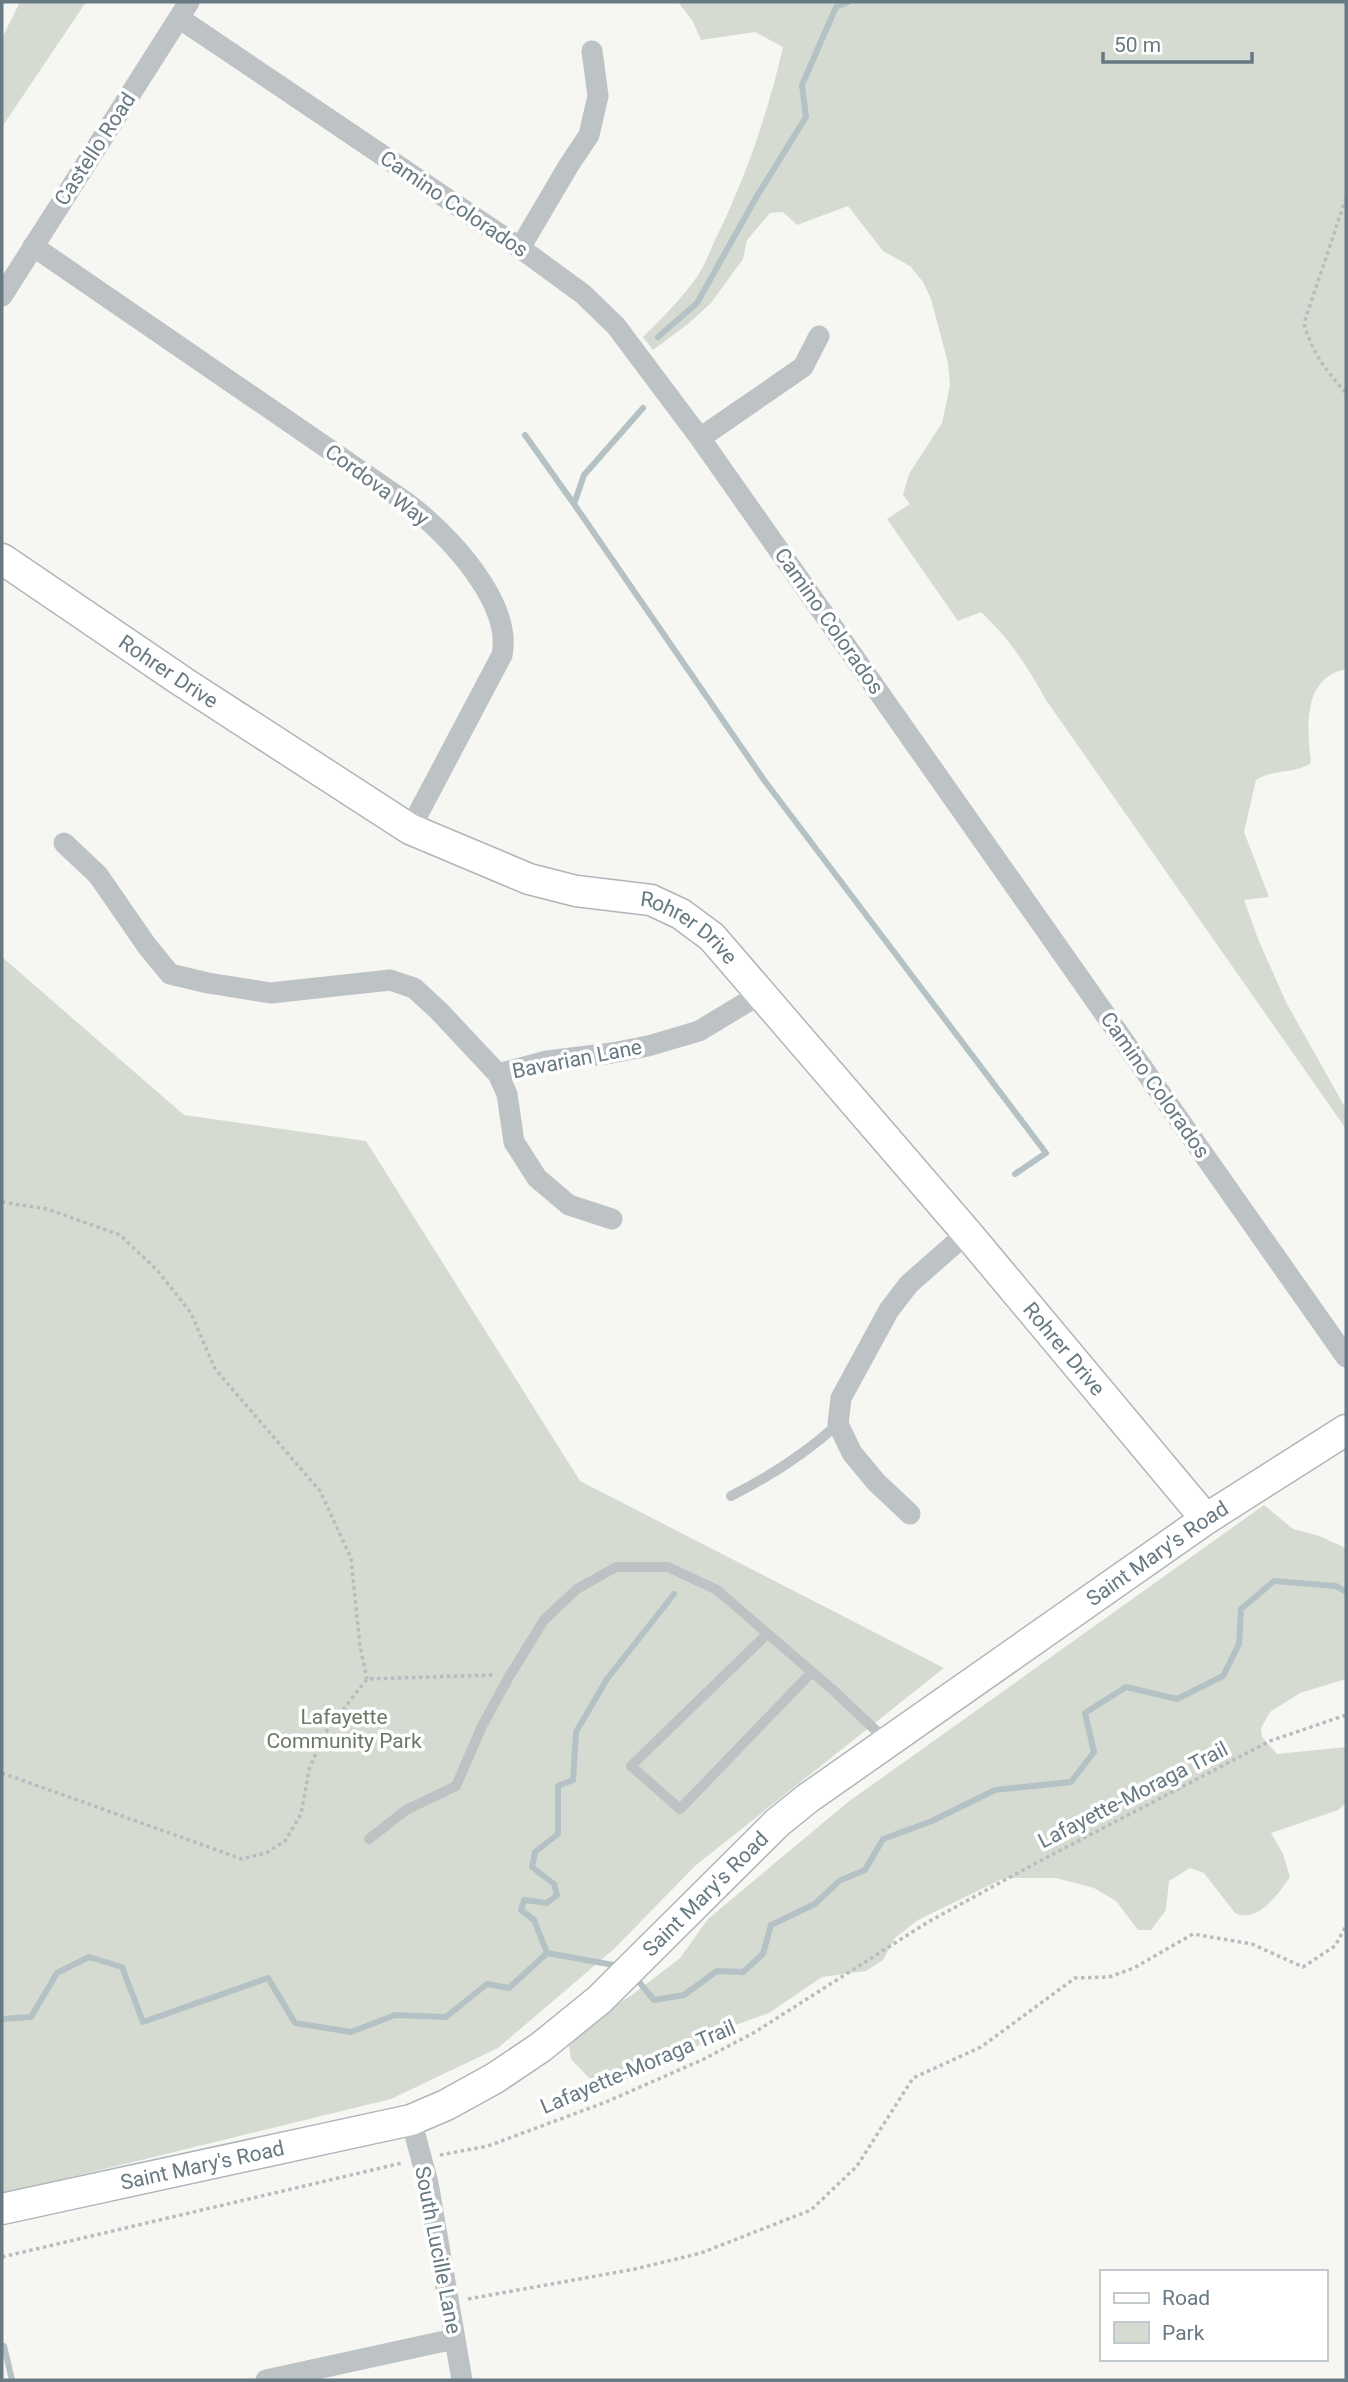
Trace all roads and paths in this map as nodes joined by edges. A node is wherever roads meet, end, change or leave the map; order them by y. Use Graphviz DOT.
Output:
graph roads {
  1 [pos="184,10"];
  2 [pos="592,51"];
  3 [pos="1346,198"];
  4 [pos="33,246"];
  5 [pos="520,248"];
  6 [pos="2,296"];
  7 [pos="819,336"];
  8 [pos="1346,393"];
  9 [pos="700,438"];
  10 [pos="2,559"];
  11 [pos="410,828"];
  12 [pos="64,843"];
  13 [pos="762,993"];
  14 [pos="498,1074"];
  15 [pos="2,1202"];
  16 [pos="612,1219"];
  17 [pos="967,1234"];
  18 [pos="1346,1357"];
  19 [pos="838,1424"];
  20 [pos="1346,1430"];
  21 [pos="731,1496"];
  22 [pos="910,1514"];
  23 [pos="1206,1519"];
  24 [pos="768,1634"];
  25 [pos="812,1672"];
  26 [pos="510,1675"];
  27 [pos="367,1679"];
  28 [pos="1346,1715"];
  29 [pos="887,1741"];
  30 [pos="2,1773"];
  31 [pos="369,1839"];
  32 [pos="1346,1926"];
  33 [pos="411,2120"];
  34 [pos="420,2159"];
  35 [pos="2,2209"];
  36 [pos="2,2257"];
  37 [pos="448,2302"];
  38 [pos="454,2339"];
  39 [pos="266,2380"];
  40 [pos="462,2380"];
  1 -- 4 [label="street, Castello Road"];
  1 -- 5 [label="street, Camino Colorados"];
  2 -- 5 [label="street"];
  3 -- 8 [label="path"];
  4 -- 6 [label="street, Castello Road"];
  4 -- 11 [label="street, Cordova Way"];
  5 -- 9 [label="street, Camino Colorados"];
  7 -- 9 [label="street"];
  9 -- 18 [label="street, Camino Colorados"];
  10 -- 11 [label="street, Rohrer Drive"];
  11 -- 13 [label="street, Rohrer Drive"];
  12 -- 14 [label="street, Bavarian Lane"];
  13 -- 14 [label="street, Bavarian Lane"];
  13 -- 17 [label="street, Rohrer Drive"];
  14 -- 16 [label="street"];
  15 -- 27 [label="path"];
  17 -- 19 [label="street"];
  17 -- 23 [label="street, Rohrer Drive"];
  19 -- 21 [label="lane"];
  19 -- 22 [label="street"];
  20 -- 23 [label="street, Saint Mary's Road"];
  23 -- 29 [label="street, Saint Mary's Road"];
  24 -- 25 [label="lane"];
  24 -- 25 [label="lane"];
  24 -- 26 [label="lane"];
  25 -- 29 [label="lane"];
  26 -- 27 [label="path"];
  26 -- 31 [label="lane"];
  27 -- 30 [label="path"];
  28 -- 34 [label="path, Lafayette-Moraga Trail"];
  29 -- 33 [label="street, Saint Mary's Road"];
  32 -- 37 [label="path"];
  33 -- 34 [label="street, South Lucille Lane"];
  33 -- 35 [label="street, Saint Mary's Road"];
  34 -- 36 [label="path, Lafayette-Moraga Trail"];
  34 -- 37 [label="street, South Lucille Lane"];
  37 -- 38 [label="street, South Lucille Lane"];
  38 -- 39 [label="street"];
  38 -- 40 [label="street, South Lucille Lane"];
}
